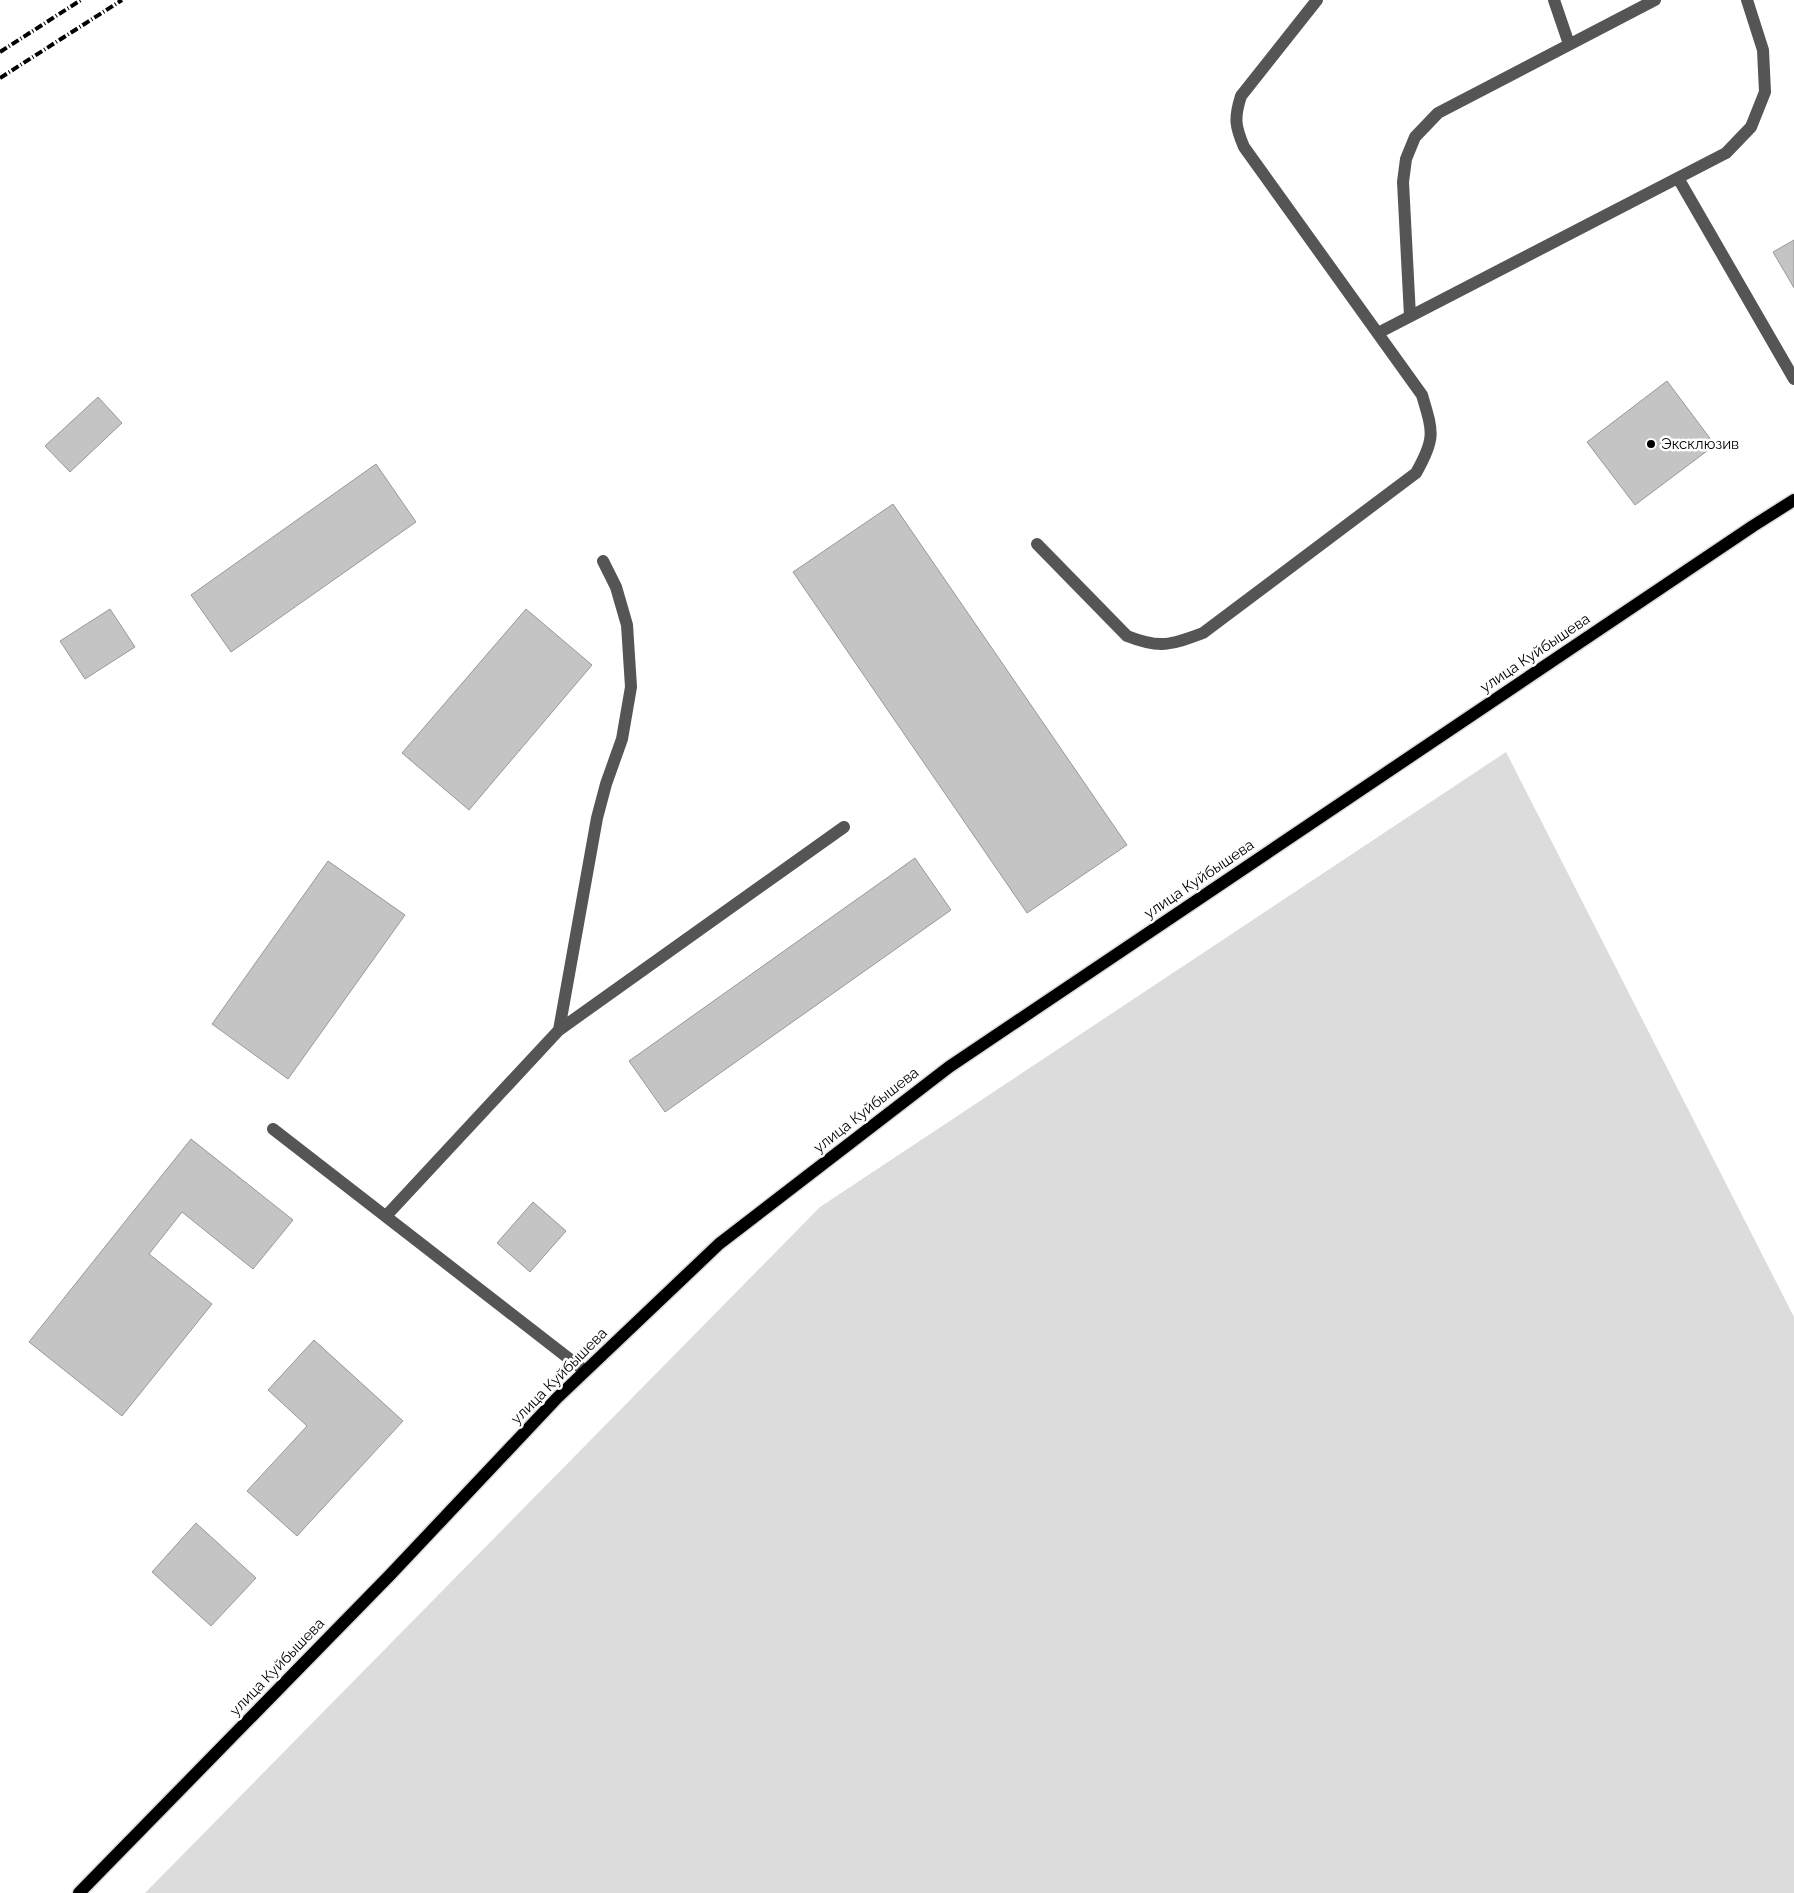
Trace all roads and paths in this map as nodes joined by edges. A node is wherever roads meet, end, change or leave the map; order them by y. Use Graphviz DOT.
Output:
graph roads {
  1 [pos="1317,0"];
  2 [pos="1554,0"];
  3 [pos="1656,0"];
  4 [pos="1747,0"];
  5 [pos="1569,44"];
  6 [pos="1678,178"];
  7 [pos="1410,316"];
  8 [pos="1378,333"];
  9 [pos="1794,380"];
  10 [pos="1794,500"];
  11 [pos="1037,544"];
  12 [pos="603,561"];
  13 [pos="844,827"];
  14 [pos="559,1030"];
  15 [pos="274,1128"];
  16 [pos="386,1216"];
  17 [pos="585,1371"];
  18 [pos="79,1893"];
  1 -- 8 [label="lane"];
  2 -- 5 [label="lane"];
  3 -- 5 [label="lane"];
  4 -- 6 [label="lane"];
  5 -- 7 [label="lane"];
  6 -- 7 [label="lane"];
  6 -- 9 [label="lane"];
  7 -- 8 [label="lane"];
  8 -- 11 [label="lane"];
  10 -- 17 [label="main road, улица Куйбышева"];
  12 -- 14 [label="lane"];
  13 -- 14 [label="lane"];
  14 -- 16 [label="lane"];
  15 -- 16 [label="lane"];
  16 -- 17 [label="lane"];
  17 -- 18 [label="main road, улица Куйбышева"];
}
